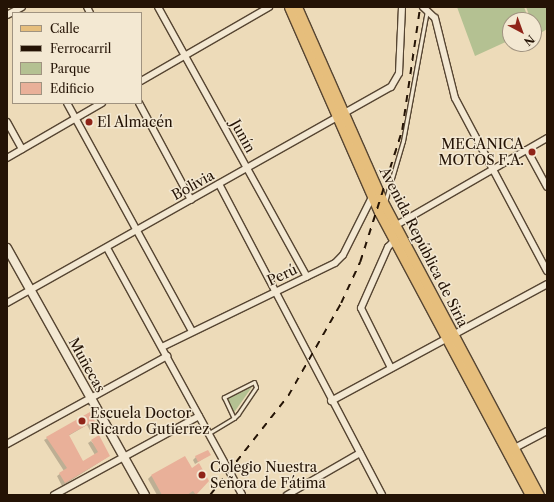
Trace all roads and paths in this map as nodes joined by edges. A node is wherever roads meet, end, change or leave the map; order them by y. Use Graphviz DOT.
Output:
graph roads {
  1 [pos="158,7"];
  2 [pos="269,7"];
  3 [pos="289,7"];
  4 [pos="297,7"];
  5 [pos="402,7"];
  6 [pos="425,8"];
  7 [pos="184,56"];
  8 [pos="142,80"];
  9 [pos="68,104"];
  10 [pos="100,104"];
  11 [pos="140,104"];
  12 [pos="75,118"];
  13 [pos="339,118"];
  14 [pos="7,122"];
  15 [pos="547,138"];
  16 [pos="22,149"];
  17 [pos="527,150"];
  18 [pos="7,158"];
  19 [pos="493,168"];
  20 [pos="247,169"];
  21 [pos="219,184"];
  22 [pos="547,187"];
  23 [pos="374,193"];
  24 [pos="191,200"];
  25 [pos="385,204"];
  26 [pos="392,228"];
  27 [pos="137,231"];
  28 [pos="394,241"];
  29 [pos="7,248"];
  30 [pos="107,248"];
  31 [pos="547,271"];
  32 [pos="307,277"];
  33 [pos="547,284"];
  34 [pos="31,290"];
  35 [pos="276,292"];
  36 [pos="7,303"];
  37 [pos="192,331"];
  38 [pos="450,336"];
  39 [pos="162,347"];
  40 [pos="167,356"];
  41 [pos="391,368"];
  42 [pos="90,398"];
  43 [pos="331,401"];
  44 [pos="199,416"];
  45 [pos="234,418"];
  46 [pos="547,431"];
  47 [pos="208,433"];
  48 [pos="7,444"];
  49 [pos="510,450"];
  50 [pos="360,453"];
  51 [pos="123,457"];
  52 [pos="239,494"];
  53 [pos="534,494"];
  54 [pos="54,495"];
  55 [pos="145,495"];
  56 [pos="287,495"];
  57 [pos="382,495"];
  1 -- 7 [label="street, Junín"];
  2 -- 7 [label="street"];
  3 -- 13 [label="main road, Avenida República de Siria"];
  4 -- 13 [label="main road, Avenida República de Siria"];
  5 -- 13 [label="street, Bolivia"];
  6 -- 19 [label="street"];
  6 -- 25 [label="lane"];
  7 -- 8 [label="street"];
  7 -- 20 [label="street, Junín"];
  9 -- 12 [label="street"];
  10 -- 12 [label="street"];
  11 -- 24 [label="street"];
  12 -- 16 [label="street"];
  12 -- 27 [label="street"];
  13 -- 20 [label="street, Bolivia"];
  13 -- 23 [label="main road, Avenida República de Siria"];
  14 -- 16 [label="street"];
  15 -- 17 [label="street"];
  16 -- 18 [label="street"];
  17 -- 19 [label="street"];
  17 -- 22 [label="street"];
  19 -- 26 [label="street"];
  19 -- 31 [label="street"];
  20 -- 21 [label="street, Bolivia"];
  20 -- 32 [label="street, Junín"];
  21 -- 24 [label="street, Bolivia"];
  21 -- 35 [label="street"];
  23 -- 25 [label="main road, Avenida República de Siria"];
  23 -- 26 [label="main road, Avenida República de Siria"];
  23 -- 32 [label="street, Perú"];
  24 -- 27 [label="street, Bolivia"];
  25 -- 26 [label="main road, Avenida República de Siria"];
  26 -- 28 [label="main road, Avenida República de Siria"];
  26 -- 38 [label="main road, Avenida República de Siria"];
  27 -- 30 [label="street, Bolivia"];
  27 -- 37 [label="street"];
  28 -- 38 [label="main road, Avenida República de Siria"];
  28 -- 41 [label="street"];
  29 -- 34 [label="street, Muñecas"];
  30 -- 34 [label="street, Bolivia"];
  30 -- 39 [label="street"];
  32 -- 35 [label="street, Perú"];
  33 -- 38 [label="street"];
  34 -- 36 [label="street, Bolivia"];
  34 -- 42 [label="street, Muñecas"];
  35 -- 37 [label="street, Perú"];
  35 -- 43 [label="street"];
  37 -- 39 [label="street, Perú"];
  38 -- 41 [label="street"];
  38 -- 49 [label="main road, Avenida República de Siria"];
  39 -- 40 [label="street"];
  40 -- 42 [label="street"];
  40 -- 44 [label="street"];
  41 -- 43 [label="street"];
  42 -- 48 [label="street"];
  42 -- 51 [label="street, Muñecas"];
  43 -- 50 [label="street"];
  44 -- 47 [label="street"];
  44 -- 51 [label="street"];
  45 -- 45 [label="lane"];
  45 -- 47 [label="lane"];
  46 -- 49 [label="street"];
  47 -- 52 [label="street"];
  49 -- 53 [label="main road, Avenida República de Siria"];
  50 -- 56 [label="street"];
  50 -- 57 [label="street"];
  51 -- 54 [label="street"];
  51 -- 55 [label="street, Muñecas"];
}
